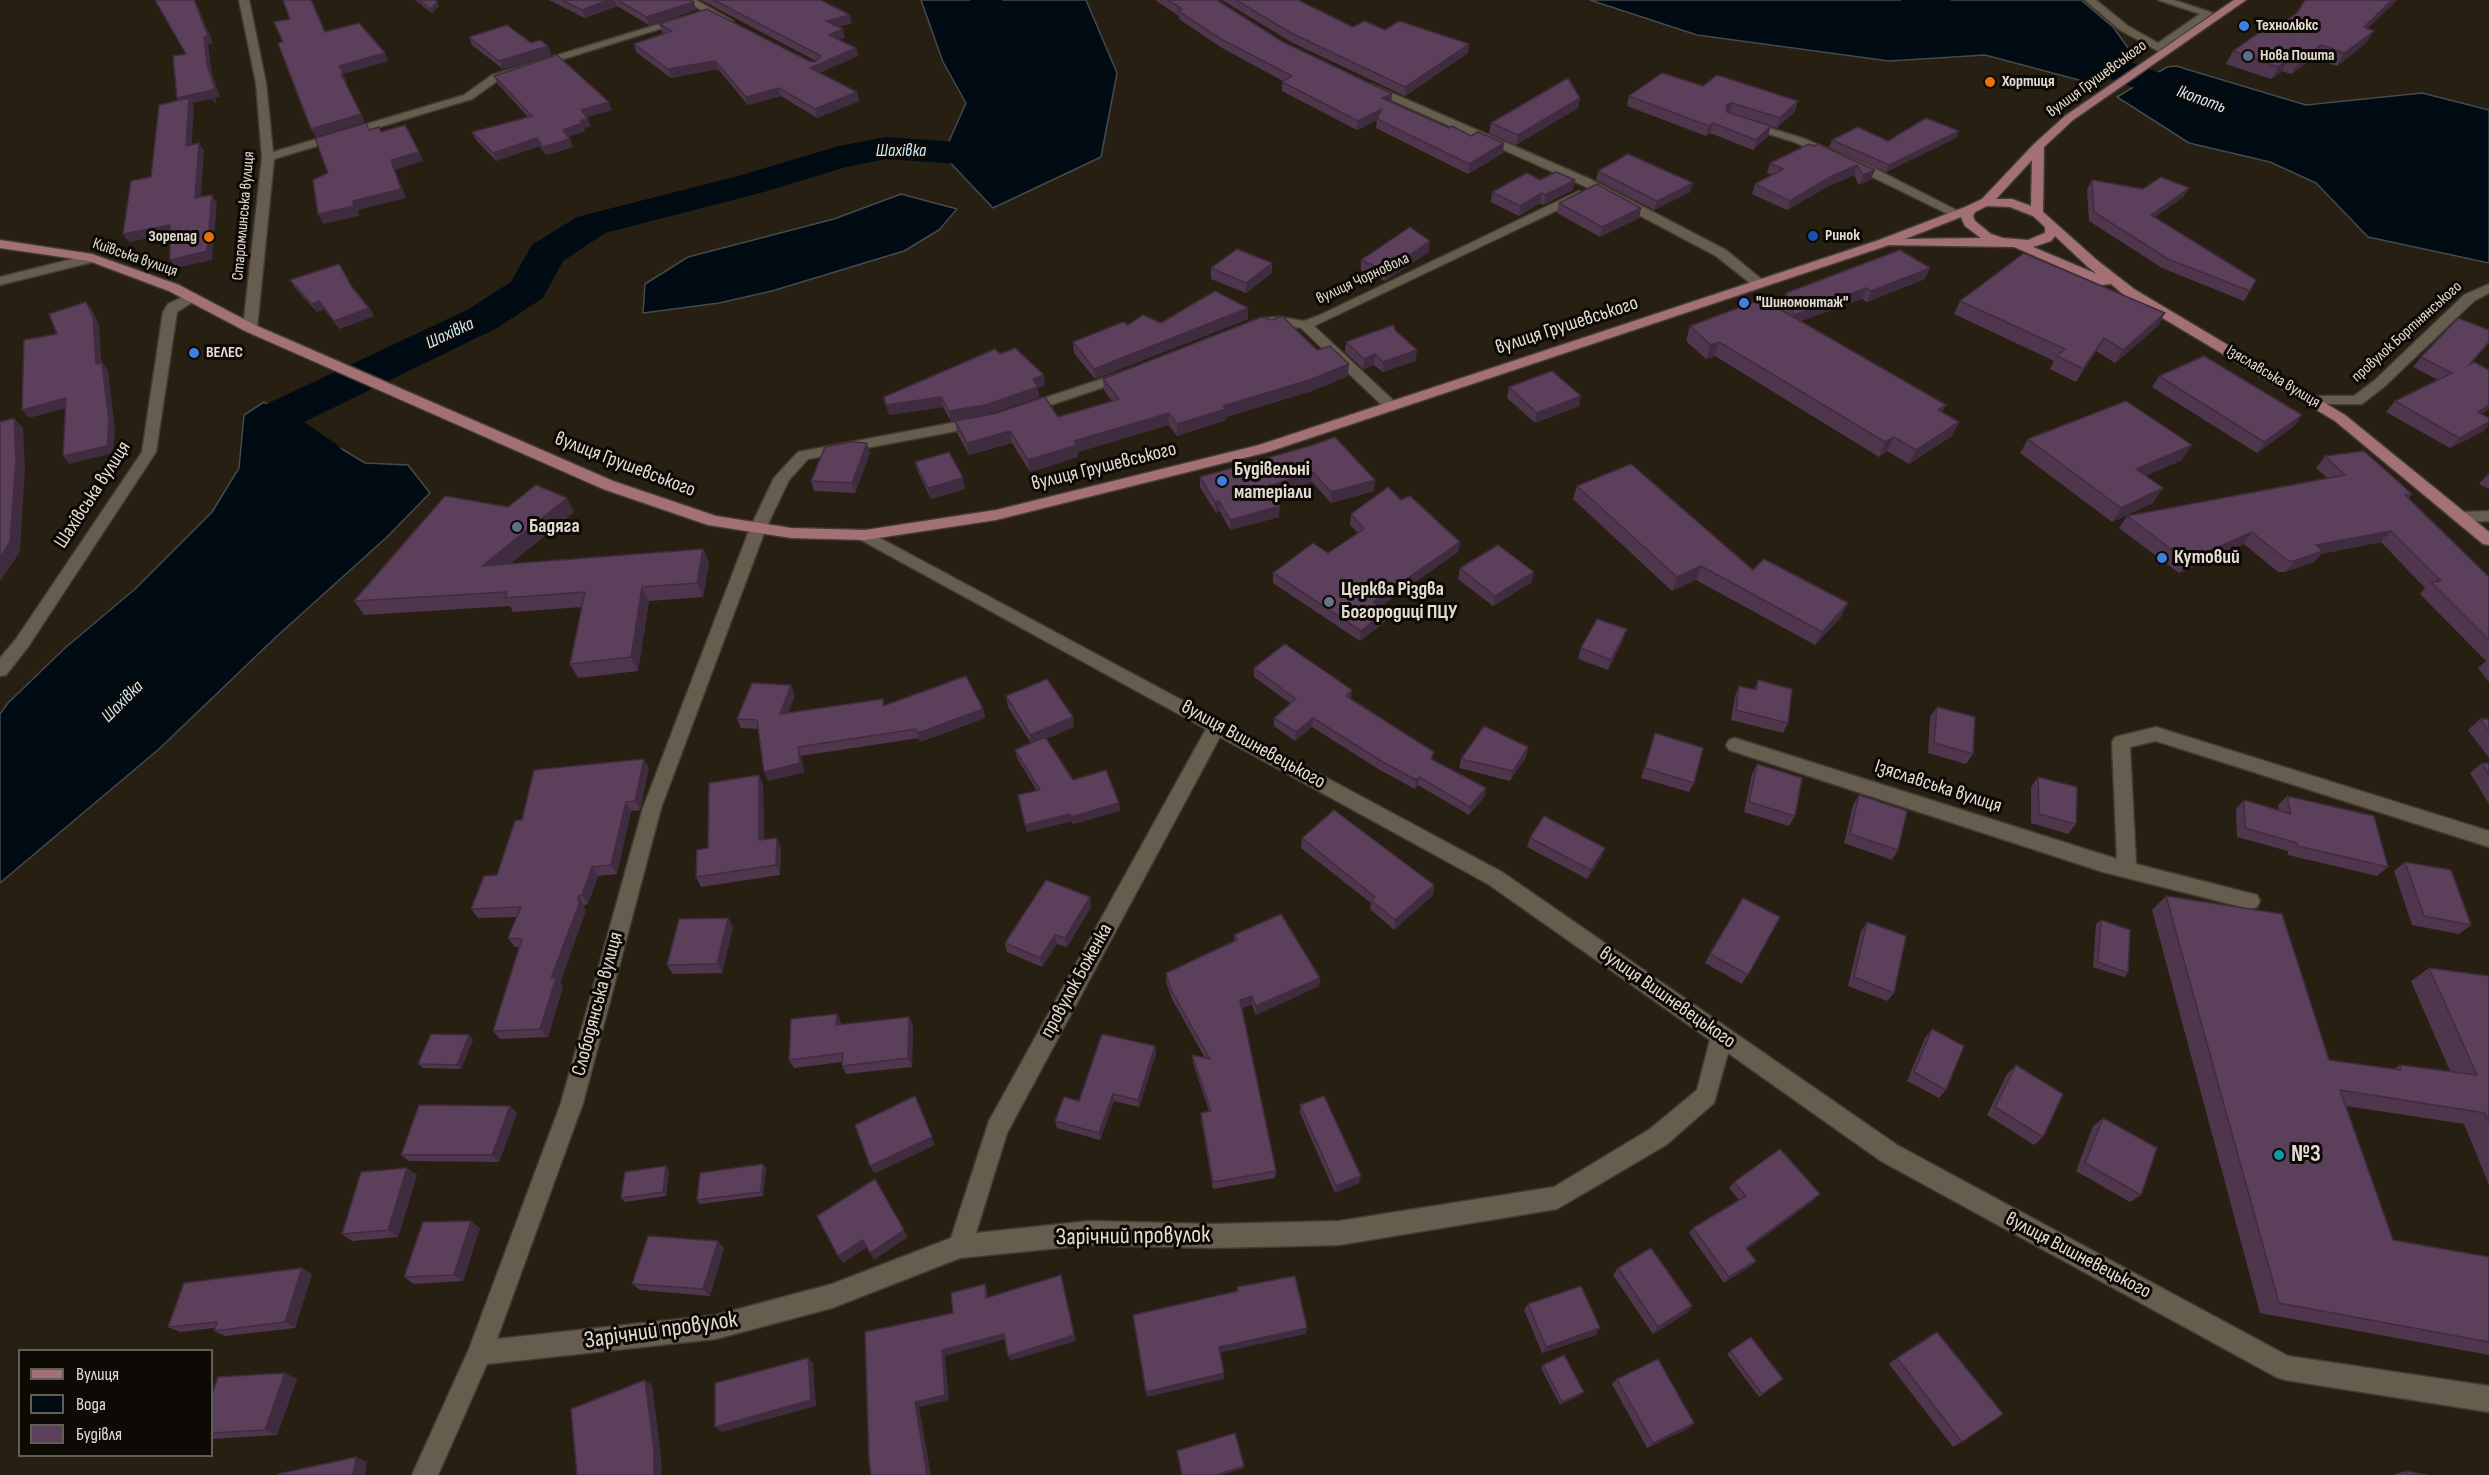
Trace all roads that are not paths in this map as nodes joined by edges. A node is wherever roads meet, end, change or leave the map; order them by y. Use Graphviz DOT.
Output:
graph roads {
  1 [pos="244,0"];
  2 [pos="688,0"];
  3 [pos="2090,0"];
  4 [pos="2163,0"];
  5 [pos="2183,0"];
  6 [pos="2241,0"];
  7 [pos="2225,11"];
  8 [pos="710,12"];
  9 [pos="742,28"];
  10 [pos="1360,83"];
  11 [pos="1738,121"];
  12 [pos="2038,146"];
  13 [pos="268,157"];
  14 [pos="1595,187"];
  15 [pos="1986,202"];
  16 [pos="1964,212"];
  17 [pos="2037,213"];
  18 [pos="2050,226"];
  19 [pos="2001,242"];
  20 [pos="1883,243"];
  21 [pos="0,244"];
  22 [pos="2015,244"];
  23 [pos="92,258"];
  24 [pos="0,281"];
  25 [pos="1759,283"];
  26 [pos="2489,288"];
  27 [pos="2130,292"];
  28 [pos="191,297"];
  29 [pos="1305,325"];
  30 [pos="1249,327"];
  31 [pos="250,328"];
  32 [pos="1138,371"];
  33 [pos="2313,400"];
  34 [pos="1391,406"];
  35 [pos="1011,414"];
  36 [pos="989,421"];
  37 [pos="2489,516"];
  38 [pos="2462,517"];
  39 [pos="758,528"];
  40 [pos="865,535"];
  41 [pos="2489,540"];
  42 [pos="0,670"];
  43 [pos="1217,726"];
  44 [pos="1735,745"];
  45 [pos="2489,839"];
  46 [pos="2127,870"];
  47 [pos="2250,901"];
  48 [pos="1722,1036"];
  49 [pos="960,1246"];
  50 [pos="480,1353"];
  51 [pos="2489,1399"];
  52 [pos="425,1475"];
  1 -- 13 [label="street, Старомлинська вулиця"];
  2 -- 8 [label="street"];
  3 -- 4 [label="street"];
  5 -- 7 [label="street"];
  6 -- 7 [label="main road, вулиця Грушевського"];
  7 -- 12 [label="main road, вулиця Грушевського"];
  8 -- 9 [label="street"];
  8 -- 13 [label="street"];
  10 -- 14 [label="street"];
  11 -- 16 [label="street"];
  12 -- 15 [label="main road, вулиця Грушевського"];
  12 -- 17 [label="main road"];
  13 -- 31 [label="street, Старомлинська вулиця"];
  14 -- 25 [label="street"];
  14 -- 29 [label="street, вулиця Чорновола"];
  15 -- 16 [label="main road, вулиця Грушевського"];
  15 -- 17 [label="main road"];
  16 -- 19 [label="main road"];
  16 -- 20 [label="main road, вулиця Грушевського"];
  17 -- 18 [label="main road"];
  18 -- 22 [label="main road"];
  18 -- 27 [label="main road, Ізяславська вулиця"];
  19 -- 20 [label="main road"];
  19 -- 22 [label="main road"];
  20 -- 25 [label="main road, вулиця Грушевського"];
  21 -- 23 [label="main road, Київська вулиця"];
  22 -- 27 [label="main road"];
  23 -- 24 [label="street"];
  23 -- 28 [label="main road, Київська вулиця"];
  25 -- 34 [label="main road, вулиця Грушевського"];
  26 -- 33 [label="street, провулок Бортнянського"];
  27 -- 33 [label="main road, Ізяславська вулиця"];
  28 -- 31 [label="main road, Київська вулиця"];
  28 -- 42 [label="street, Шахівська вулиця"];
  29 -- 30 [label="street, вулиця Чорновола"];
  29 -- 34 [label="street"];
  31 -- 39 [label="main road, вулиця Грушевського"];
  32 -- 35 [label="street"];
  33 -- 38 [label="main road, Ізяславська вулиця"];
  34 -- 40 [label="main road, вулиця Грушевського"];
  36 -- 39 [label="street"];
  37 -- 38 [label="street"];
  38 -- 41 [label="main road, Ізяславська вулиця"];
  39 -- 40 [label="main road, вулиця Грушевського"];
  39 -- 50 [label="street, Слободянська вулиця"];
  40 -- 43 [label="street, вулиця Вишневецького"];
  43 -- 48 [label="street, вулиця Вишневецького"];
  43 -- 49 [label="street, провулок Боженка"];
  44 -- 46 [label="street, Ізяславська вулиця"];
  45 -- 46 [label="street"];
  46 -- 47 [label="street, Ізяславська вулиця"];
  48 -- 49 [label="street, Зарічний провулок"];
  48 -- 51 [label="street, вулиця Вишневецького"];
  49 -- 50 [label="street, Зарічний провулок"];
  50 -- 52 [label="street, Слободянська вулиця"];
}
